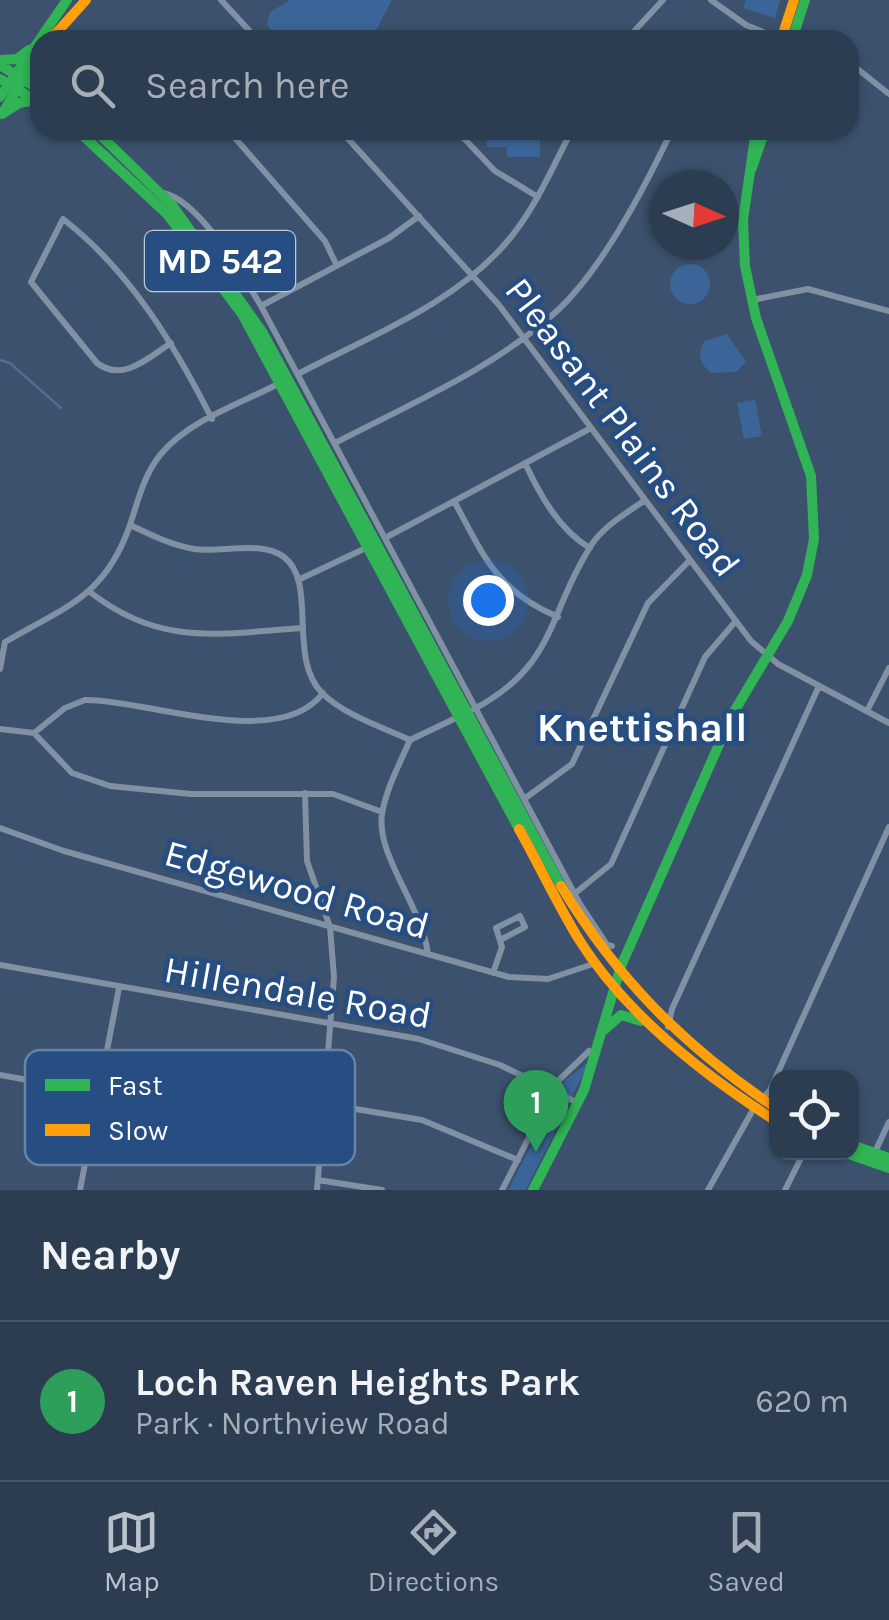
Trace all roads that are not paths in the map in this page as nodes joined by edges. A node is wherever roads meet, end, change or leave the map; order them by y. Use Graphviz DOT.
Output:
graph roads {
  1 [pos="67,0"];
  2 [pos="86,0"];
  3 [pos="222,0"];
  4 [pos="662,0"];
  5 [pos="711,0"];
  6 [pos="794,0"];
  7 [pos="804,0"];
  8 [pos="49,30"];
  9 [pos="59,30"];
  10 [pos="249,30"];
  11 [pos="636,30"];
  12 [pos="758,30"];
  13 [pos="785,30"];
  14 [pos="795,30"];
  15 [pos="30,54"];
  16 [pos="30,60"];
  17 [pos="0,62"];
  18 [pos="859,70"];
  19 [pos="13,81"];
  20 [pos="889,94"];
  21 [pos="0,96"];
  22 [pos="30,100"];
  23 [pos="1,116"];
  24 [pos="88,140"];
  25 [pos="106,140"];
  26 [pos="237,140"];
  27 [pos="349,140"];
  28 [pos="466,140"];
  29 [pos="567,140"];
  30 [pos="666,140"];
  31 [pos="754,140"];
  32 [pos="761,140"];
  33 [pos="749,175"];
  34 [pos="163,193"];
  35 [pos="538,196"];
  36 [pos="419,216"];
  37 [pos="337,266"];
  38 [pos="473,275"];
  39 [pos="751,300"];
  40 [pos="261,306"];
  41 [pos="889,311"];
  42 [pos="523,337"];
  43 [pos="171,343"];
  44 [pos="289,378"];
  45 [pos="212,419"];
  46 [pos="592,428"];
  47 [pos="335,443"];
  48 [pos="525,463"];
  49 [pos="645,500"];
  50 [pos="454,501"];
  51 [pos="130,525"];
  52 [pos="377,543"];
  53 [pos="590,548"];
  54 [pos="690,560"];
  55 [pos="298,580"];
  56 [pos="90,592"];
  57 [pos="558,617"];
  58 [pos="735,622"];
  59 [pos="302,628"];
  60 [pos="767,656"];
  61 [pos="889,668"];
  62 [pos="0,669"];
  63 [pos="819,686"];
  64 [pos="323,694"];
  65 [pos="867,711"];
  66 [pos="467,712"];
  67 [pos="889,722"];
  68 [pos="0,729"];
  69 [pos="34,733"];
  70 [pos="410,740"];
  71 [pos="305,793"];
  72 [pos="524,799"];
  73 [pos="382,812"];
  74 [pos="0,828"];
  75 [pos="888,831"];
  76 [pos="571,896"];
  77 [pos="330,926"];
  78 [pos="502,939"];
  79 [pos="612,946"];
  80 [pos="428,954"];
  81 [pos="593,959"];
  82 [pos="0,964"];
  83 [pos="493,973"];
  84 [pos="616,980"];
  85 [pos="119,988"];
  86 [pos="672,1009"];
  87 [pos="651,1019"];
  88 [pos="332,1027"];
  89 [pos="668,1027"];
  90 [pos="604,1030"];
  91 [pos="107,1050"];
  92 [pos="330,1050"];
  93 [pos="589,1051"];
  94 [pos="0,1075"];
  95 [pos="25,1080"];
  96 [pos="553,1091"];
  97 [pos="578,1103"];
  98 [pos="758,1103"];
  99 [pos="769,1106"];
  100 [pos="355,1109"];
  101 [pos="769,1114"];
  102 [pos="889,1122"];
  103 [pos="859,1148"];
  104 [pos="875,1154"];
  105 [pos="859,1158"];
  106 [pos="889,1158"];
  107 [pos="518,1160"];
  108 [pos="800,1160"];
  109 [pos="85,1165"];
  110 [pos="319,1165"];
  111 [pos="889,1168"];
  112 [pos="318,1180"];
  113 [pos="80,1190"];
  114 [pos="317,1190"];
  115 [pos="382,1190"];
  116 [pos="502,1190"];
  117 [pos="533,1190"];
  118 [pos="708,1190"];
  119 [pos="785,1190"];
  1 -- 8 [label="main road"];
  2 -- 9 [label="main road"];
  3 -- 10 [label="street"];
  4 -- 11 [label="street"];
  5 -- 12 [label="street"];
  6 -- 13 [label="main road"];
  7 -- 14 [label="main road"];
  15 -- 17 [label="main road"];
  16 -- 19 [label="main road"];
  17 -- 19 [label="main road"];
  18 -- 20 [label="street"];
  19 -- 21 [label="main road"];
  19 -- 23 [label="main road"];
  22 -- 23 [label="main road"];
  24 -- 44 [label="main road, MD 542"];
  25 -- 34 [label="main road, MD 542"];
  26 -- 37 [label="street"];
  27 -- 36 [label="street, Pleasant Plains Road"];
  28 -- 35 [label="street"];
  29 -- 35 [label="street"];
  30 -- 42 [label="street"];
  31 -- 33 [label="main road"];
  32 -- 33 [label="main road"];
  33 -- 39 [label="main road"];
  34 -- 40 [label="street"];
  34 -- 44 [label="main road, MD 542"];
  35 -- 38 [label="street"];
  36 -- 37 [label="street"];
  36 -- 38 [label="street, Pleasant Plains Road"];
  37 -- 40 [label="street"];
  38 -- 42 [label="street, Pleasant Plains Road"];
  38 -- 44 [label="street"];
  39 -- 41 [label="street"];
  39 -- 60 [label="main road"];
  40 -- 44 [label="street"];
  42 -- 46 [label="street, Pleasant Plains Road"];
  42 -- 47 [label="street"];
  43 -- 43 [label="street"];
  43 -- 45 [label="street"];
  44 -- 45 [label="street"];
  44 -- 47 [label="street"];
  44 -- 52 [label="main road, MD 542"];
  45 -- 51 [label="street"];
  46 -- 48 [label="street"];
  46 -- 49 [label="street, Pleasant Plains Road"];
  47 -- 52 [label="street"];
  48 -- 50 [label="street"];
  48 -- 53 [label="street"];
  49 -- 53 [label="street"];
  49 -- 54 [label="street, Pleasant Plains Road"];
  50 -- 52 [label="street"];
  50 -- 57 [label="street"];
  51 -- 55 [label="street"];
  51 -- 56 [label="street"];
  52 -- 55 [label="street"];
  52 -- 66 [label="main road, MD 542"];
  52 -- 66 [label="street"];
  53 -- 57 [label="street"];
  54 -- 58 [label="street, Pleasant Plains Road"];
  54 -- 72 [label="street"];
  55 -- 59 [label="street"];
  56 -- 59 [label="street"];
  56 -- 62 [label="street"];
  57 -- 66 [label="street"];
  58 -- 60 [label="street, Pleasant Plains Road"];
  58 -- 76 [label="street"];
  59 -- 64 [label="street"];
  60 -- 63 [label="street, Pleasant Plains Road"];
  60 -- 84 [label="main road"];
  61 -- 65 [label="street"];
  63 -- 65 [label="street, Pleasant Plains Road"];
  63 -- 86 [label="street"];
  64 -- 69 [label="street"];
  64 -- 70 [label="street"];
  65 -- 67 [label="street, Pleasant Plains Road"];
  66 -- 70 [label="street"];
  66 -- 72 [label="street"];
  66 -- 76 [label="main road, MD 542"];
  66 -- 81 [label="main road, MD 542"];
  68 -- 69 [label="street"];
  69 -- 71 [label="street"];
  70 -- 73 [label="street"];
  71 -- 73 [label="street"];
  71 -- 77 [label="street"];
  72 -- 76 [label="street"];
  73 -- 80 [label="street"];
  74 -- 77 [label="street, Edgewood Road"];
  75 -- 98 [label="street"];
  76 -- 79 [label="street"];
  76 -- 84 [label="main road, MD 542"];
  77 -- 80 [label="street, Edgewood Road"];
  77 -- 88 [label="street"];
  78 -- 83 [label="street"];
  80 -- 83 [label="street, Edgewood Road"];
  81 -- 83 [label="street, Edgewood Road"];
  81 -- 84 [label="main road, MD 542"];
  82 -- 85 [label="street, Hillendale Road"];
  84 -- 87 [label="main road, MD 542"];
  84 -- 90 [label="main road"];
  85 -- 88 [label="street, Hillendale Road"];
  85 -- 91 [label="street"];
  86 -- 87 [label="street"];
  86 -- 89 [label="street"];
  87 -- 89 [label="main road, MD 542"];
  87 -- 90 [label="main road"];
  87 -- 98 [label="main road, MD 542"];
  88 -- 92 [label="street"];
  88 -- 96 [label="street, Hillendale Road"];
  89 -- 98 [label="main road, MD 542"];
  90 -- 97 [label="main road"];
  93 -- 96 [label="street"];
  94 -- 95 [label="street"];
  96 -- 97 [label="street, Hillendale Road"];
  96 -- 107 [label="street"];
  97 -- 117 [label="main road"];
  98 -- 99 [label="main road, MD 542"];
  98 -- 101 [label="main road, MD 542"];
  98 -- 118 [label="street"];
  100 -- 107 [label="street"];
  102 -- 104 [label="street"];
  103 -- 104 [label="main road"];
  104 -- 106 [label="main road"];
  105 -- 111 [label="main road"];
  107 -- 116 [label="street"];
  108 -- 119 [label="street"];
  109 -- 113 [label="street"];
  110 -- 112 [label="street"];
  112 -- 114 [label="street"];
  112 -- 115 [label="street"];
}
